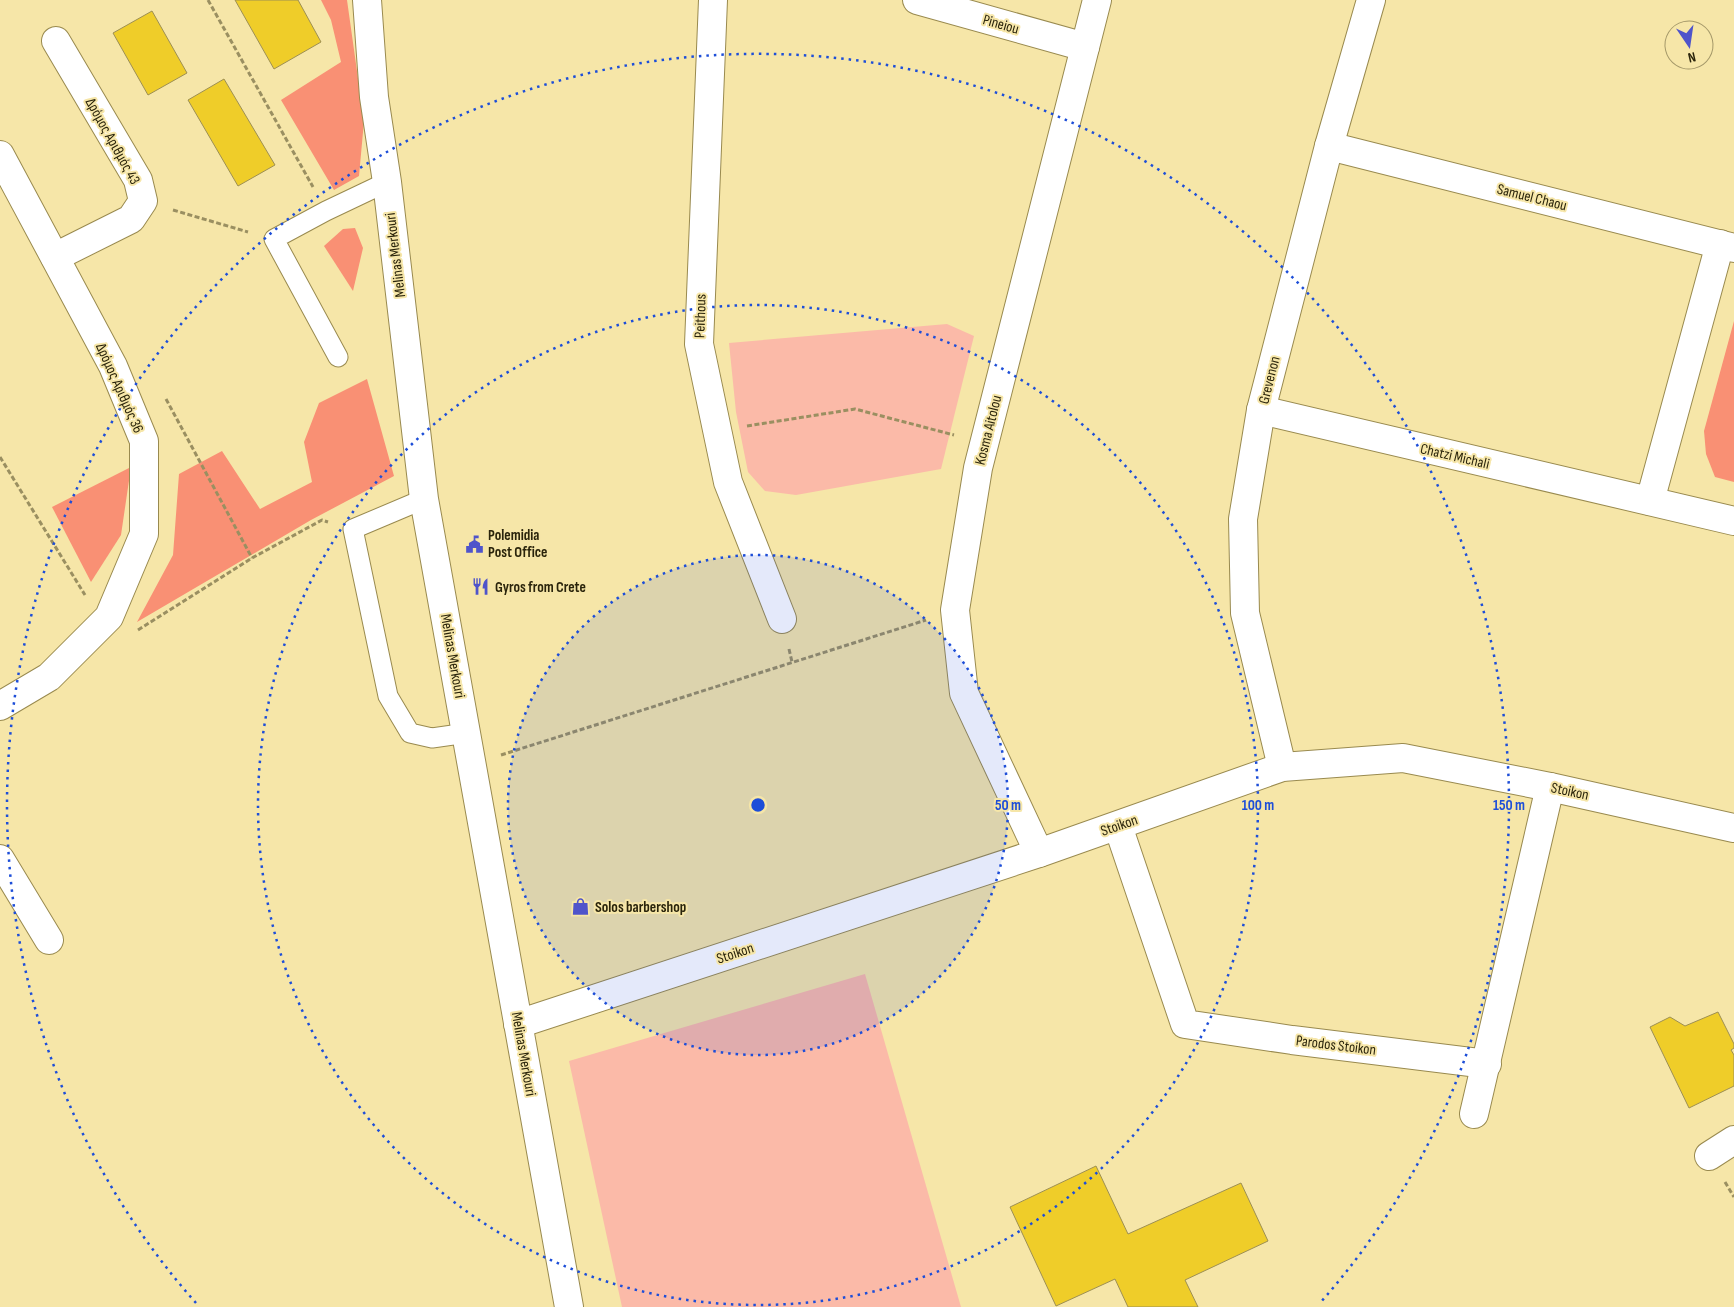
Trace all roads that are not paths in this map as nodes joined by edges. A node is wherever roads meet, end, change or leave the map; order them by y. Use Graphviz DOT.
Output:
graph roads {
  1 [pos="367,0"];
  2 [pos="713,0"];
  3 [pos="917,0"];
  4 [pos="1097,0"];
  5 [pos="1371,0"];
  6 [pos="56,41"];
  7 [pos="1085,48"];
  8 [pos="1329,146"];
  9 [pos="0,155"];
  10 [pos="387,182"];
  11 [pos="1727,246"];
  12 [pos="55,257"];
  13 [pos="338,357"];
  14 [pos="1261,410"];
  15 [pos="424,499"];
  16 [pos="1650,501"];
  17 [pos="1734,521"];
  18 [pos="782,619"];
  19 [pos="0,706"];
  20 [pos="467,733"];
  21 [pos="1282,767"];
  22 [pos="1550,787"];
  23 [pos="1118,826"];
  24 [pos="1734,828"];
  25 [pos="1039,853"];
  26 [pos="0,859"];
  27 [pos="50,940"];
  28 [pos="518,1024"];
  29 [pos="1487,1064"];
  30 [pos="1474,1114"];
  31 [pos="1734,1140"];
  32 [pos="1709,1156"];
  33 [pos="569,1307"];
  1 -- 10 [label="street, Melinas Merkouri"];
  2 -- 18 [label="street, Peithous"];
  3 -- 7 [label="street, Pineiou"];
  4 -- 7 [label="street, Kosma Aitolou"];
  5 -- 8 [label="street, Grevenon"];
  6 -- 12 [label="street, Δρόμος Αριθμός 43"];
  7 -- 25 [label="street, Kosma Aitolou"];
  8 -- 11 [label="street, Samuel Chaou"];
  8 -- 14 [label="street, Grevenon"];
  9 -- 12 [label="street, Δρόμος Αριθμός 36"];
  10 -- 13 [label="lane"];
  10 -- 15 [label="street, Melinas Merkouri"];
  11 -- 16 [label="street"];
  12 -- 19 [label="street, Δρόμος Αριθμός 36"];
  14 -- 16 [label="street, Chatzi Michali"];
  14 -- 21 [label="street, Grevenon"];
  15 -- 20 [label="street, Melinas Merkouri"];
  15 -- 20 [label="lane"];
  16 -- 17 [label="street, Chatzi Michali"];
  20 -- 28 [label="street, Melinas Merkouri"];
  21 -- 22 [label="street, Stoikon"];
  21 -- 23 [label="street, Stoikon"];
  22 -- 24 [label="street, Stoikon"];
  22 -- 29 [label="street"];
  23 -- 25 [label="street, Stoikon"];
  23 -- 29 [label="street, Parodos Stoikon"];
  25 -- 28 [label="street, Stoikon"];
  26 -- 27 [label="street"];
  28 -- 33 [label="street, Melinas Merkouri"];
  29 -- 30 [label="street"];
  31 -- 32 [label="street"];
}
